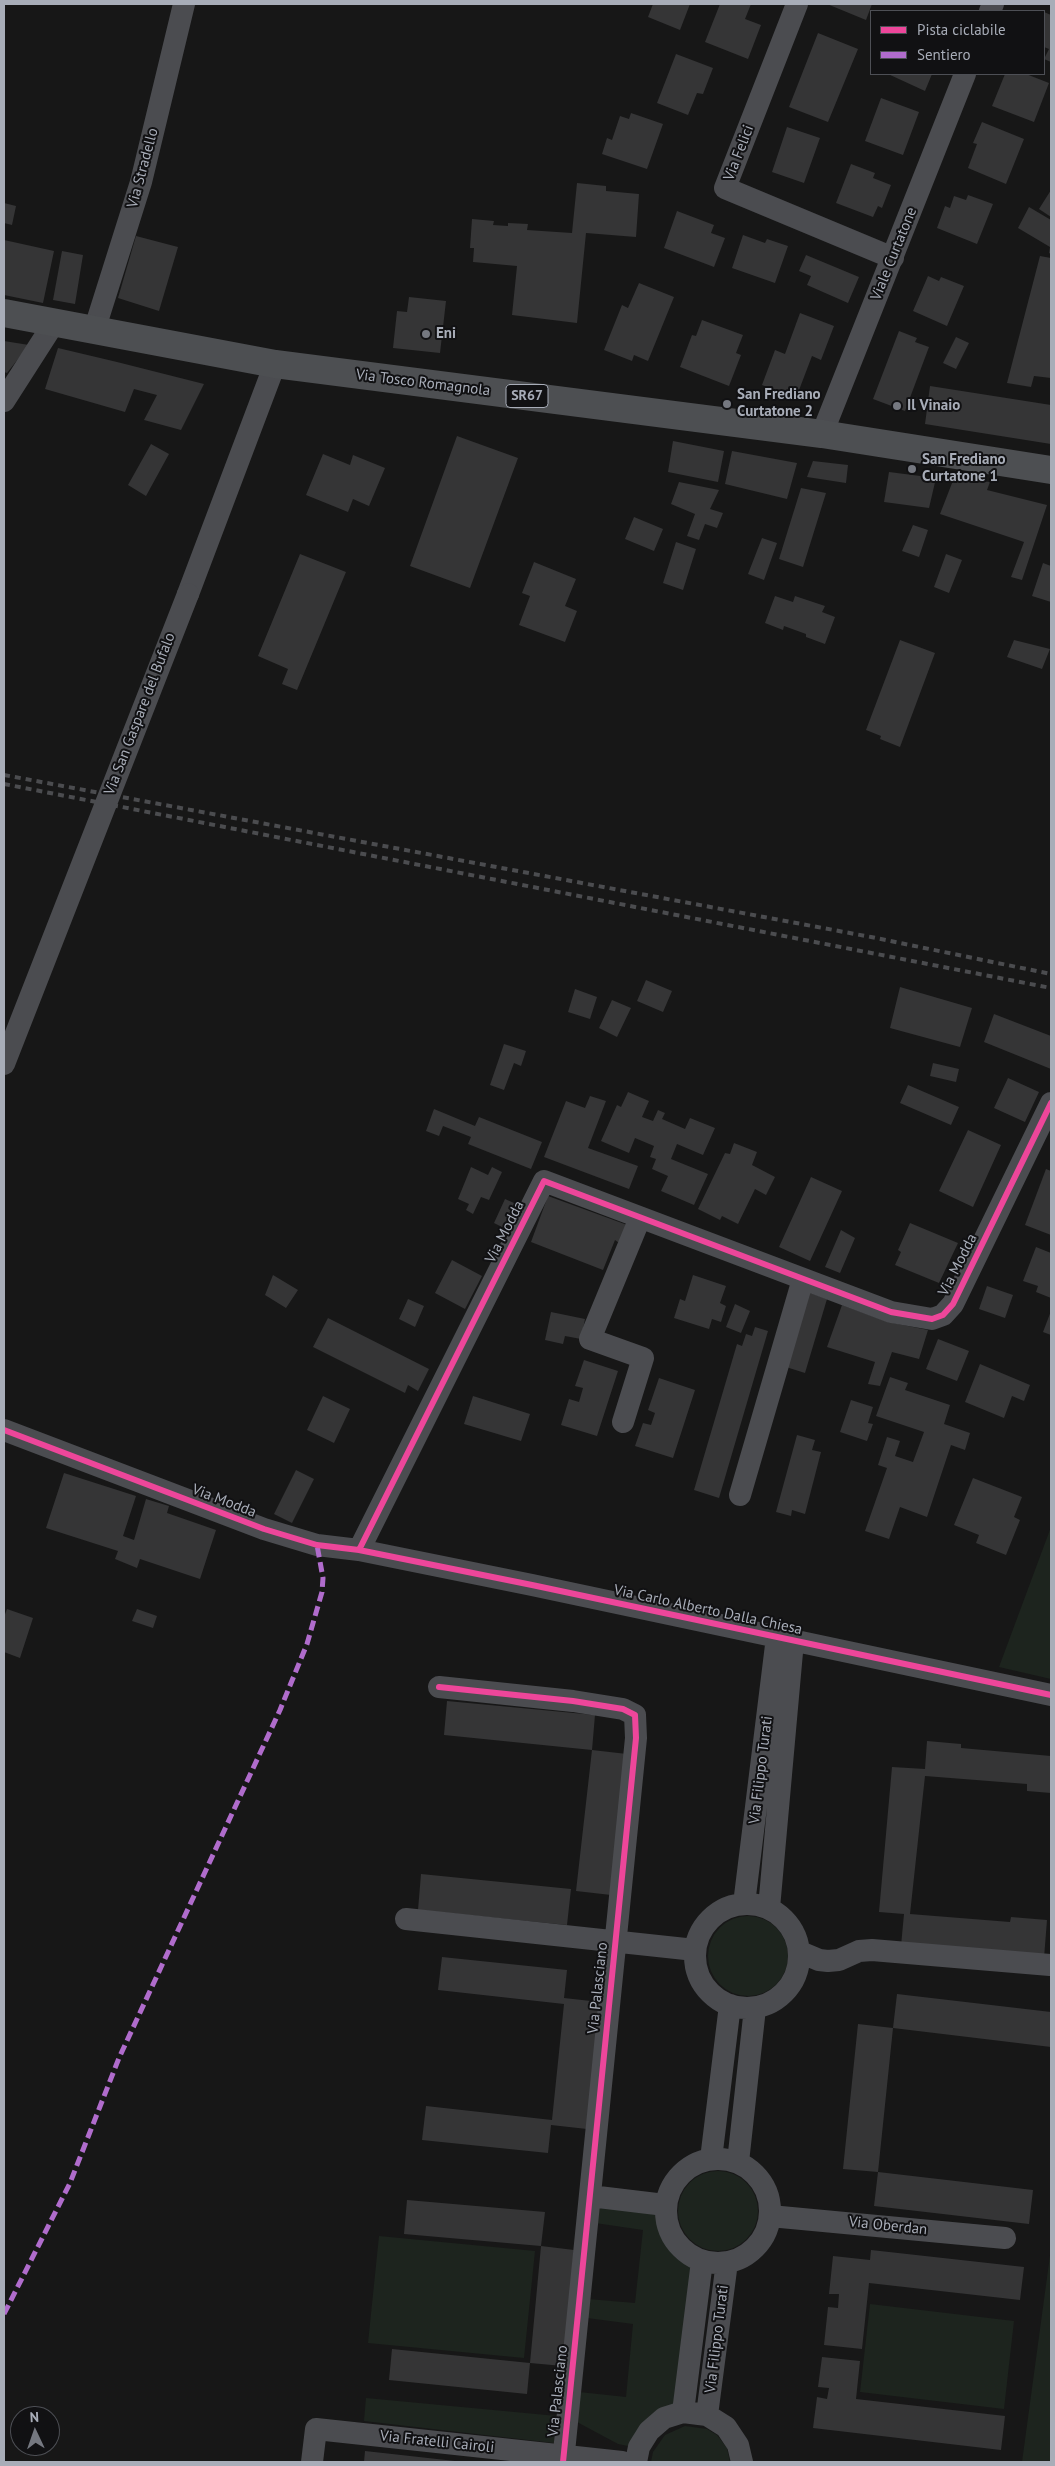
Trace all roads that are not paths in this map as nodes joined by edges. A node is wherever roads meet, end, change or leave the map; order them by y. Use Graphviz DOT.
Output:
graph roads {
  1 [pos="184,4"];
  2 [pos="797,4"];
  3 [pos="965,75"];
  4 [pos="893,258"];
  5 [pos="4,313"];
  6 [pos="54,323"];
  7 [pos="94,331"];
  8 [pos="275,364"];
  9 [pos="4,401"];
  10 [pos="822,434"];
  11 [pos="1051,470"];
  12 [pos="4,1064"];
  13 [pos="1051,1104"];
  14 [pos="640,1218"];
  15 [pos="803,1279"];
  16 [pos="623,1422"];
  17 [pos="4,1430"];
  18 [pos="740,1495"];
  19 [pos="359,1550"];
  20 [pos="785,1639"];
  21 [pos="439,1687"];
  22 [pos="1051,1695"];
  23 [pos="744,1904"];
  24 [pos="769,1908"];
  25 [pos="406,1919"];
  26 [pos="616,1942"];
  27 [pos="695,1950"];
  28 [pos="800,1952"];
  29 [pos="1050,1965"];
  30 [pos="730,2005"];
  31 [pos="756,2008"];
  32 [pos="711,2159"];
  33 [pos="738,2162"];
  34 [pos="590,2196"];
  35 [pos="665,2206"];
  36 [pos="770,2216"];
  37 [pos="1005,2238"];
  38 [pos="702,2261"];
  39 [pos="727,2262"];
  40 [pos="683,2412"];
  41 [pos="708,2415"];
  42 [pos="563,2459"];
  43 [pos="312,2462"];
  44 [pos="622,2462"];
  45 [pos="636,2462"];
  46 [pos="742,2462"];
  1 -- 7 [label="street, Via Stradello"];
  2 -- 4 [label="street, Via Felici"];
  3 -- 4 [label="street, Viale Curtatone"];
  4 -- 10 [label="street, Viale Curtatone"];
  5 -- 6 [label="main road, Via Tosco Romagnola / SR67"];
  6 -- 7 [label="main road, Via Tosco Romagnola / SR67"];
  6 -- 9 [label="street"];
  7 -- 8 [label="main road, Via Tosco Romagnola / SR67"];
  8 -- 10 [label="main road, Via Tosco Romagnola / SR67"];
  8 -- 12 [label="street, Via San Gaspare del Bufalo, bridge"];
  10 -- 11 [label="main road, Via Tosco Romagnola / SR67"];
  13 -- 15 [label="street, Via Modda"];
  14 -- 15 [label="street, Via Modda"];
  14 -- 16 [label="street"];
  14 -- 19 [label="street, Via Modda"];
  15 -- 18 [label="street"];
  17 -- 19 [label="street, Via Modda"];
  19 -- 20 [label="street, Via Carlo Alberto Dalla Chiesa"];
  20 -- 22 [label="street, Via Carlo Alberto Dalla Chiesa"];
  20 -- 23 [label="street, Via Filippo Turati"];
  20 -- 24 [label="street, Via Filippo Turati"];
  21 -- 26 [label="street, Via Palasciano"];
  23 -- 24 [label="street"];
  23 -- 27 [label="street"];
  24 -- 28 [label="street"];
  25 -- 26 [label="street, Via Palasciano"];
  26 -- 27 [label="street, Via Palasciano"];
  26 -- 34 [label="street, Via Palasciano"];
  27 -- 30 [label="street"];
  28 -- 29 [label="street"];
  28 -- 31 [label="street"];
  30 -- 31 [label="street"];
  30 -- 32 [label="street"];
  31 -- 33 [label="street"];
  32 -- 33 [label="street"];
  32 -- 35 [label="street"];
  33 -- 36 [label="street"];
  34 -- 35 [label="street"];
  34 -- 42 [label="street, Via Palasciano"];
  35 -- 38 [label="street, Via Filippo Turati"];
  36 -- 37 [label="street, Via Oberdan"];
  36 -- 39 [label="street, Via Filippo Turati"];
  38 -- 39 [label="street, Via Filippo Turati"];
  38 -- 40 [label="street, Via Filippo Turati"];
  39 -- 41 [label="street, Via Filippo Turati"];
  40 -- 41 [label="street, Via Filippo Turati"];
  40 -- 45 [label="street, Via Filippo Turati"];
  41 -- 46 [label="street, Via Filippo Turati"];
  42 -- 43 [label="street, Via Fratelli Cairoli"];
  42 -- 44 [label="street, Via Fratelli Cairoli"];
}
